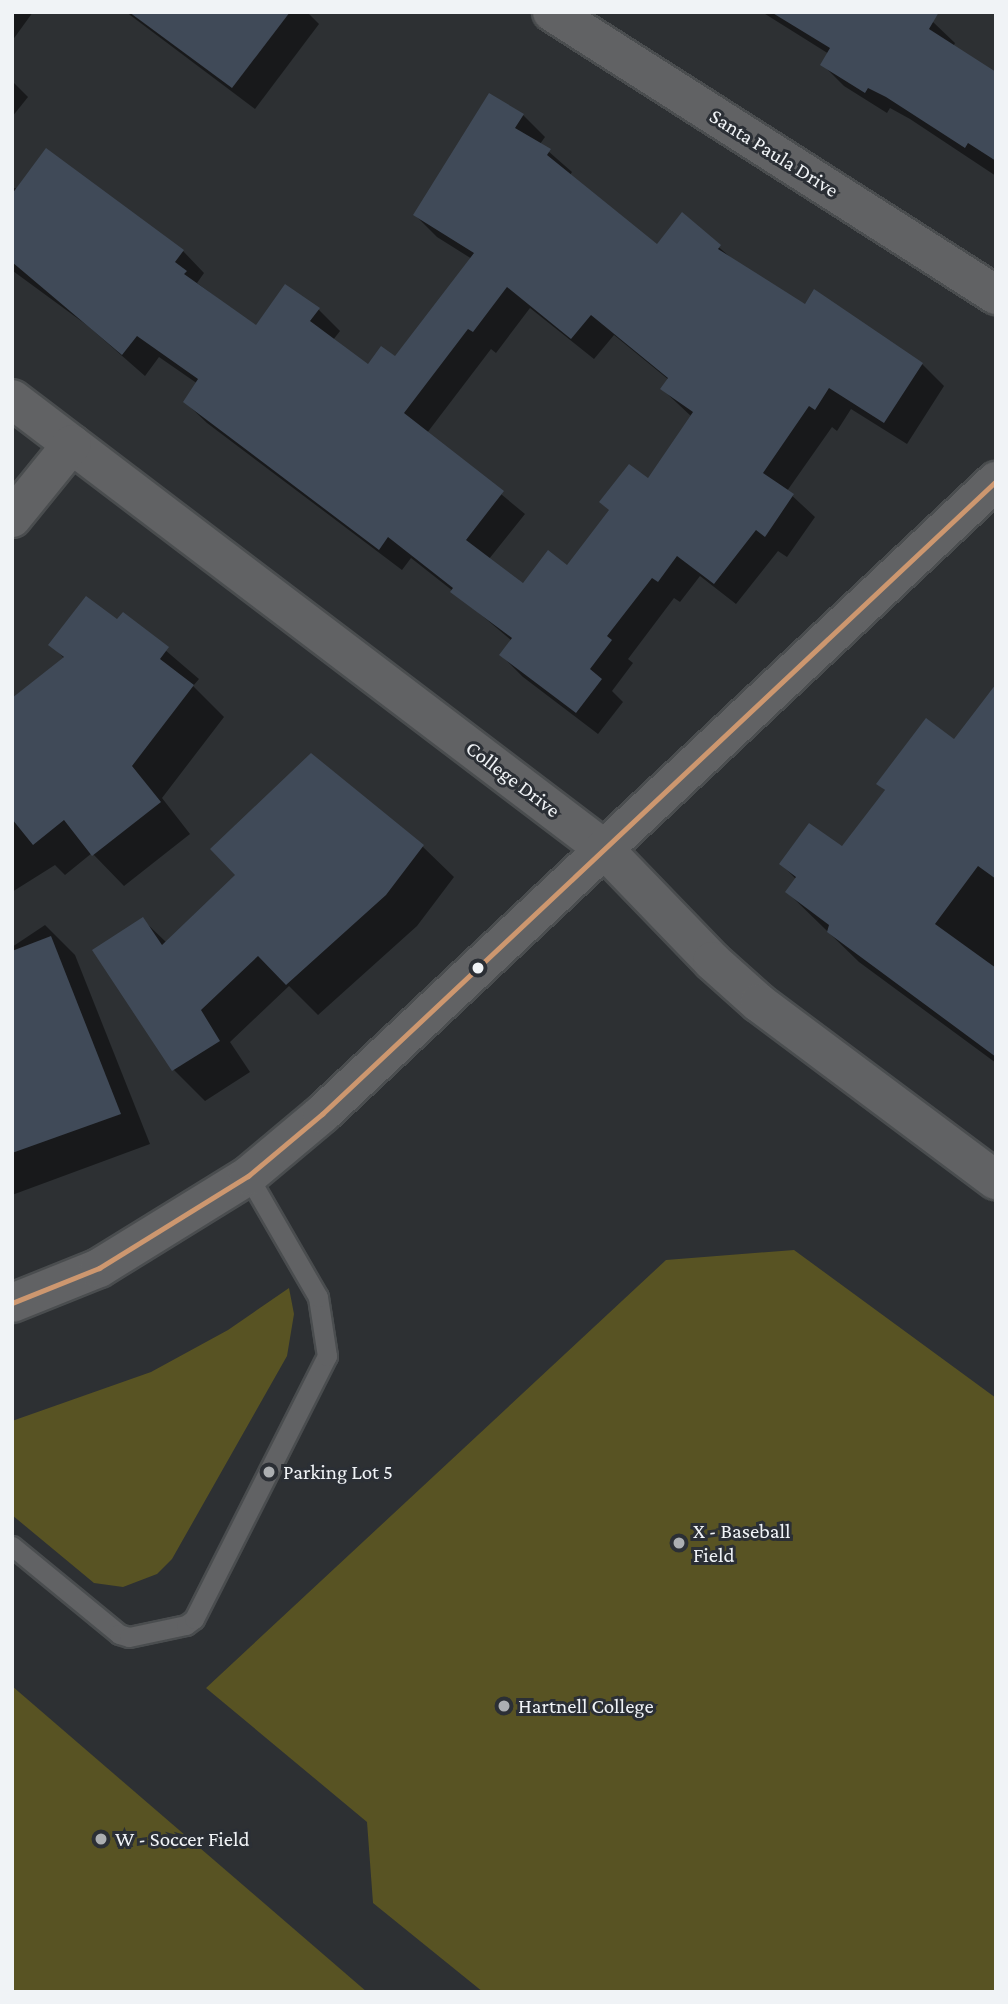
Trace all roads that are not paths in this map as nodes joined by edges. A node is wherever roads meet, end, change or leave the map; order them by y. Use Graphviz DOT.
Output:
graph roads {
  1 [pos="552,12"];
  2 [pos="996,295"];
  3 [pos="12,399"];
  4 [pos="72,444"];
  5 [pos="996,481"];
  6 [pos="12,518"];
  7 [pos="604,849"];
  8 [pos="248,1176"];
  9 [pos="996,1180"];
  10 [pos="12,1303"];
  11 [pos="12,1546"];
  1 -- 2 [label="street, Santa Paula Drive"];
  3 -- 4 [label="street, College Drive"];
  4 -- 6 [label="street"];
  4 -- 7 [label="street, College Drive"];
  5 -- 7 [label="street"];
  7 -- 8 [label="street"];
  7 -- 9 [label="street, College Drive"];
  8 -- 10 [label="street"];
  8 -- 11 [label="lane"];
}
